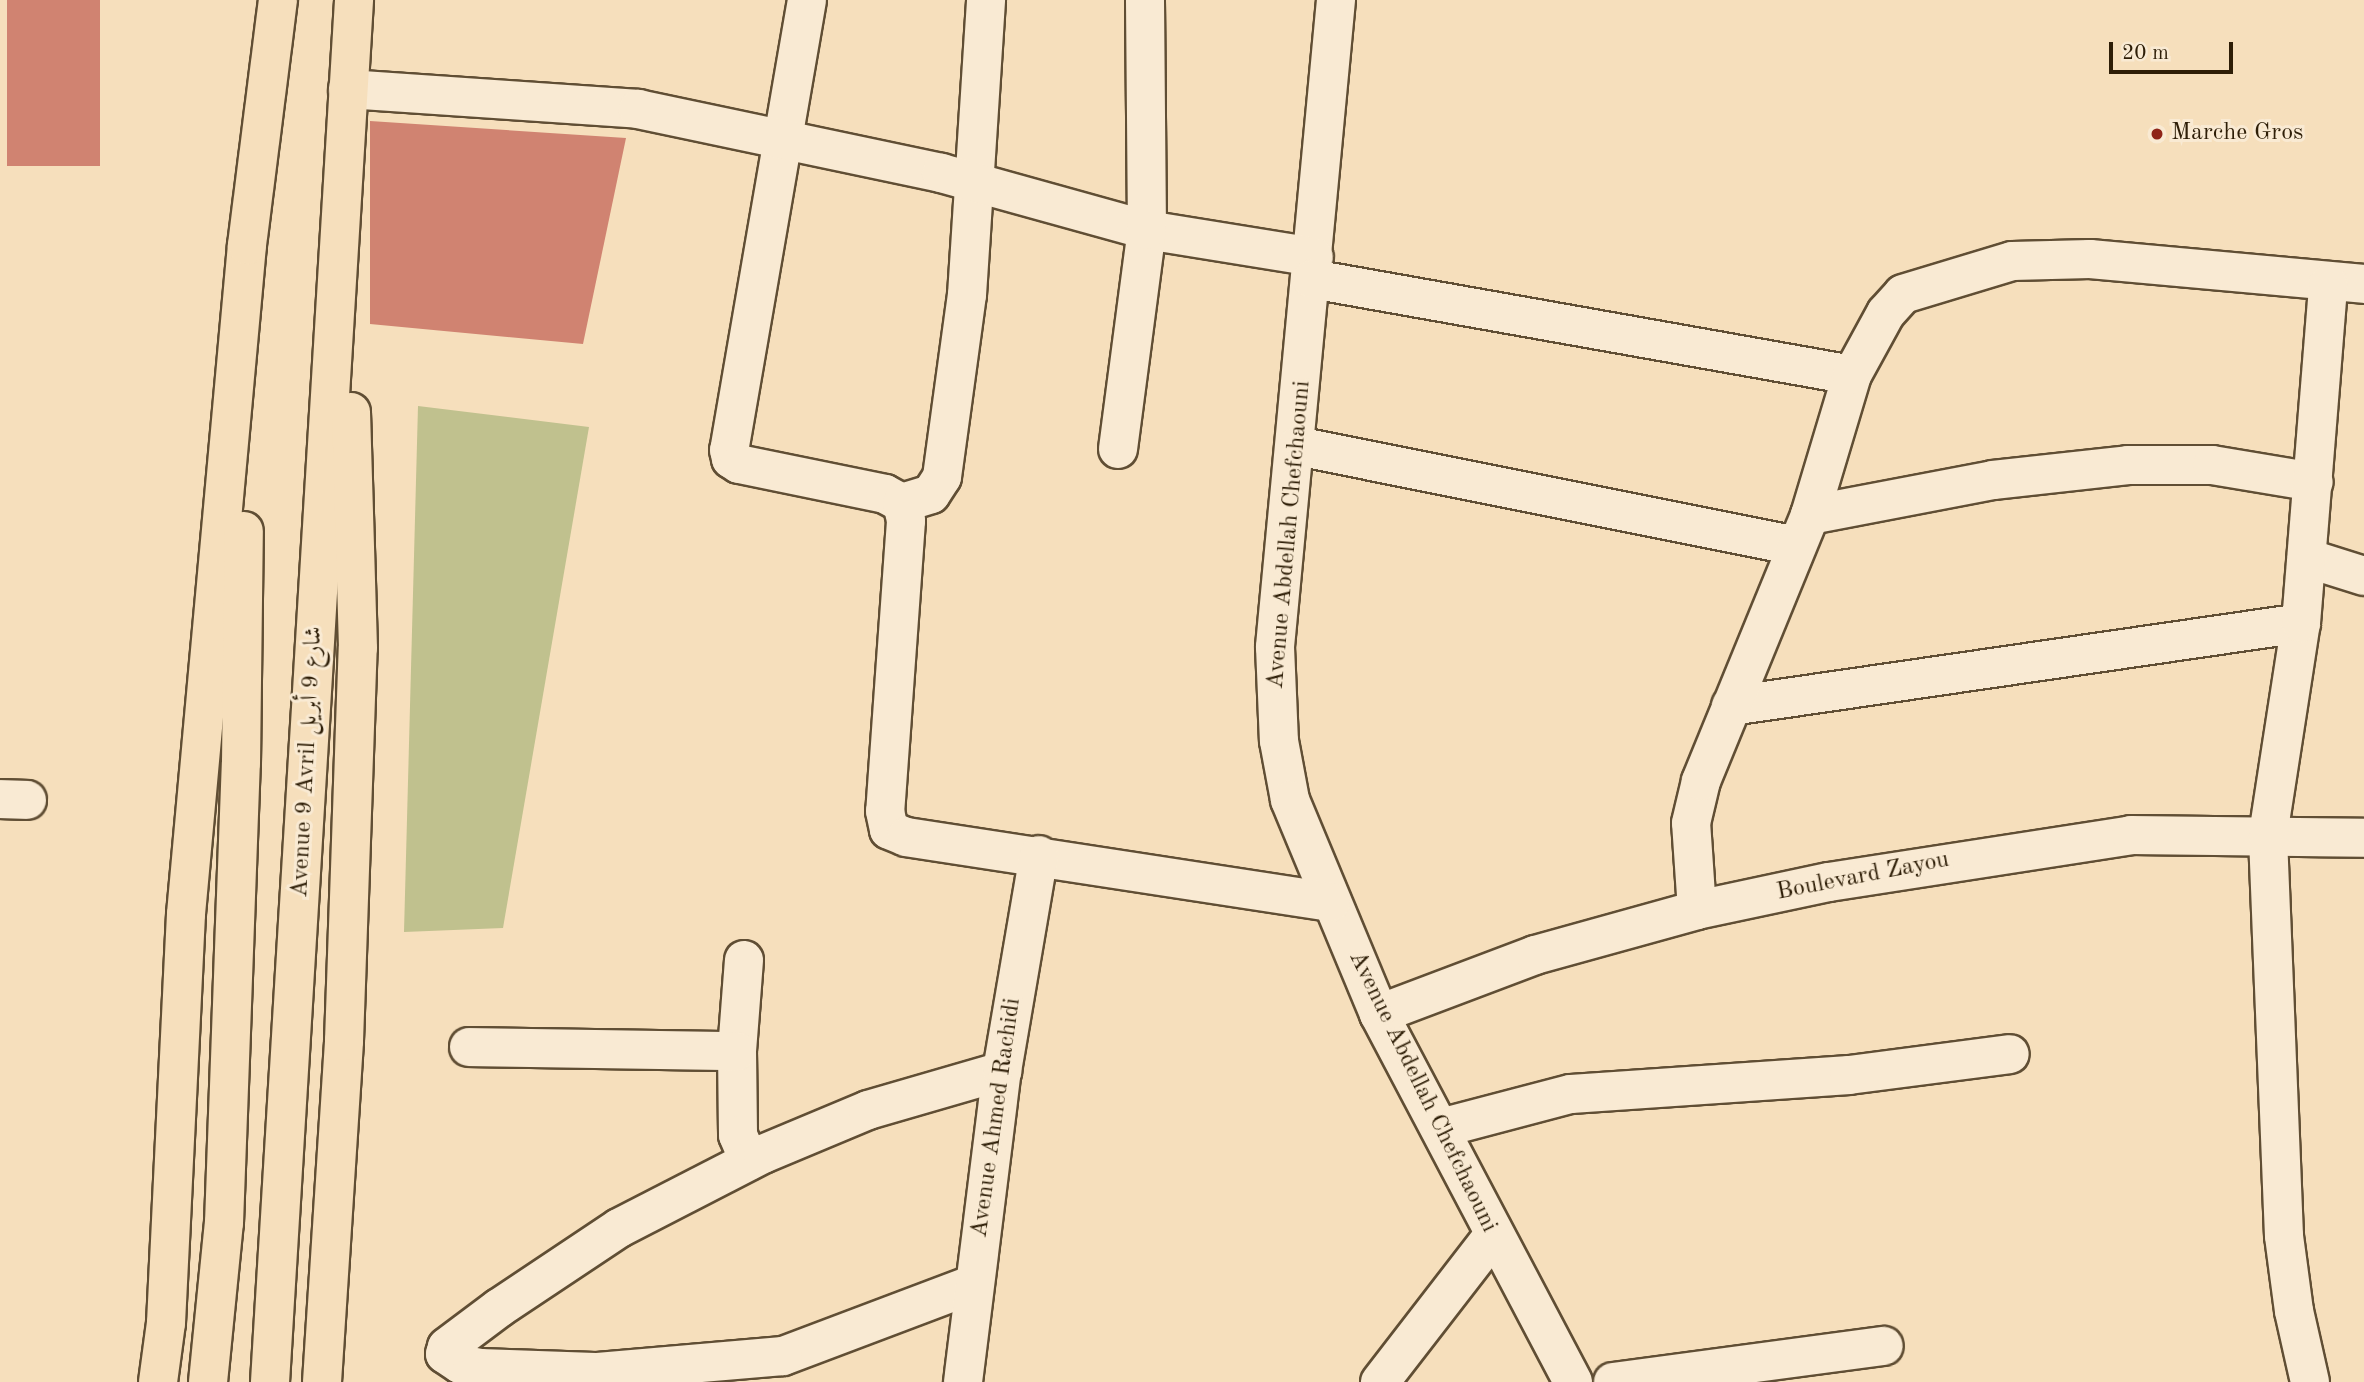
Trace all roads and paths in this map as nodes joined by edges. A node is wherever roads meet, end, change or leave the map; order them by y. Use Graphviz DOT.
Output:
graph roads {
  1 [pos="278,0"];
  2 [pos="354,0"];
  3 [pos="807,0"];
  4 [pos="986,0"];
  5 [pos="1145,0"];
  6 [pos="1336,0"];
  7 [pos="348,89"];
  8 [pos="783,138"];
  9 [pos="344,142"];
  10 [pos="976,183"];
  11 [pos="1147,230"];
  12 [pos="247,245"];
  13 [pos="1313,268"];
  14 [pos="2346,284"];
  15 [pos="1852,375"];
  16 [pos="1297,446"];
  17 [pos="1118,449"];
  18 [pos="2314,482"];
  19 [pos="902,503"];
  20 [pos="1803,531"];
  21 [pos="2308,558"];
  22 [pos="2364,576"];
  23 [pos="2301,623"];
  24 [pos="1731,706"];
  25 [pos="2268,835"];
  26 [pos="2364,838"];
  27 [pos="1039,855"];
  28 [pos="1331,902"];
  29 [pos="1697,911"];
  30 [pos="744,960"];
  31 [pos="1379,1014"];
  32 [pos="470,1047"];
  33 [pos="737,1051"];
  34 [pos="2010,1054"];
  35 [pos="1002,1071"];
  36 [pos="1441,1128"];
  37 [pos="749,1161"];
  38 [pos="1493,1236"];
  39 [pos="974,1284"];
  40 [pos="1884,1346"];
  41 [pos="781,1369"];
  42 [pos="158,1382"];
  43 [pos="208,1382"];
  44 [pos="270,1382"];
  45 [pos="323,1382"];
  46 [pos="963,1382"];
  47 [pos="1380,1382"];
  48 [pos="1573,1382"];
  49 [pos="1613,1382"];
  50 [pos="2311,1382"];
  1 -- 12 [label="highway"];
  2 -- 7 [label="highway, Avenue 9 Avril شارع 9 أبريل"];
  3 -- 8 [label="street"];
  4 -- 10 [label="street"];
  5 -- 11 [label="street"];
  6 -- 13 [label="street, Avenue Abdellah Chefchaouni"];
  7 -- 8 [label="street"];
  7 -- 9 [label="highway, Avenue 9 Avril شارع 9 أبريل"];
  8 -- 10 [label="street"];
  8 -- 19 [label="street"];
  9 -- 44 [label="highway, Avenue 9 Avril شارع 9 أبريل"];
  9 -- 45 [label="highway, Avenue 9 Avril شارع 9 أبريل"];
  10 -- 11 [label="street"];
  10 -- 19 [label="street"];
  11 -- 13 [label="street"];
  11 -- 17 [label="street"];
  12 -- 42 [label="highway"];
  12 -- 43 [label="highway"];
  13 -- 15 [label="street"];
  13 -- 16 [label="street, Avenue Abdellah Chefchaouni"];
  14 -- 15 [label="street"];
  14 -- 18 [label="street"];
  15 -- 20 [label="street"];
  16 -- 20 [label="street"];
  16 -- 28 [label="street, Avenue Abdellah Chefchaouni"];
  18 -- 20 [label="street"];
  18 -- 21 [label="street"];
  19 -- 27 [label="street"];
  20 -- 24 [label="street"];
  21 -- 22 [label="street"];
  21 -- 23 [label="street"];
  23 -- 24 [label="street"];
  23 -- 25 [label="street"];
  24 -- 29 [label="street"];
  25 -- 26 [label="street, Boulevard Zayou"];
  25 -- 29 [label="street, Boulevard Zayou"];
  25 -- 50 [label="street"];
  27 -- 28 [label="street"];
  27 -- 35 [label="street, Avenue Ahmed Rachidi"];
  28 -- 31 [label="street, Avenue Abdellah Chefchaouni"];
  29 -- 31 [label="street, Boulevard Zayou"];
  30 -- 33 [label="street"];
  31 -- 36 [label="street, Avenue Abdellah Chefchaouni"];
  32 -- 33 [label="street"];
  33 -- 37 [label="street"];
  34 -- 36 [label="street"];
  35 -- 37 [label="street"];
  35 -- 39 [label="street, Avenue Ahmed Rachidi"];
  36 -- 38 [label="street, Avenue Abdellah Chefchaouni"];
  37 -- 41 [label="street"];
  38 -- 47 [label="street"];
  38 -- 48 [label="street, Avenue Abdellah Chefchaouni"];
  39 -- 41 [label="street"];
  39 -- 46 [label="street, Avenue Ahmed Rachidi"];
  40 -- 49 [label="street"];
}
